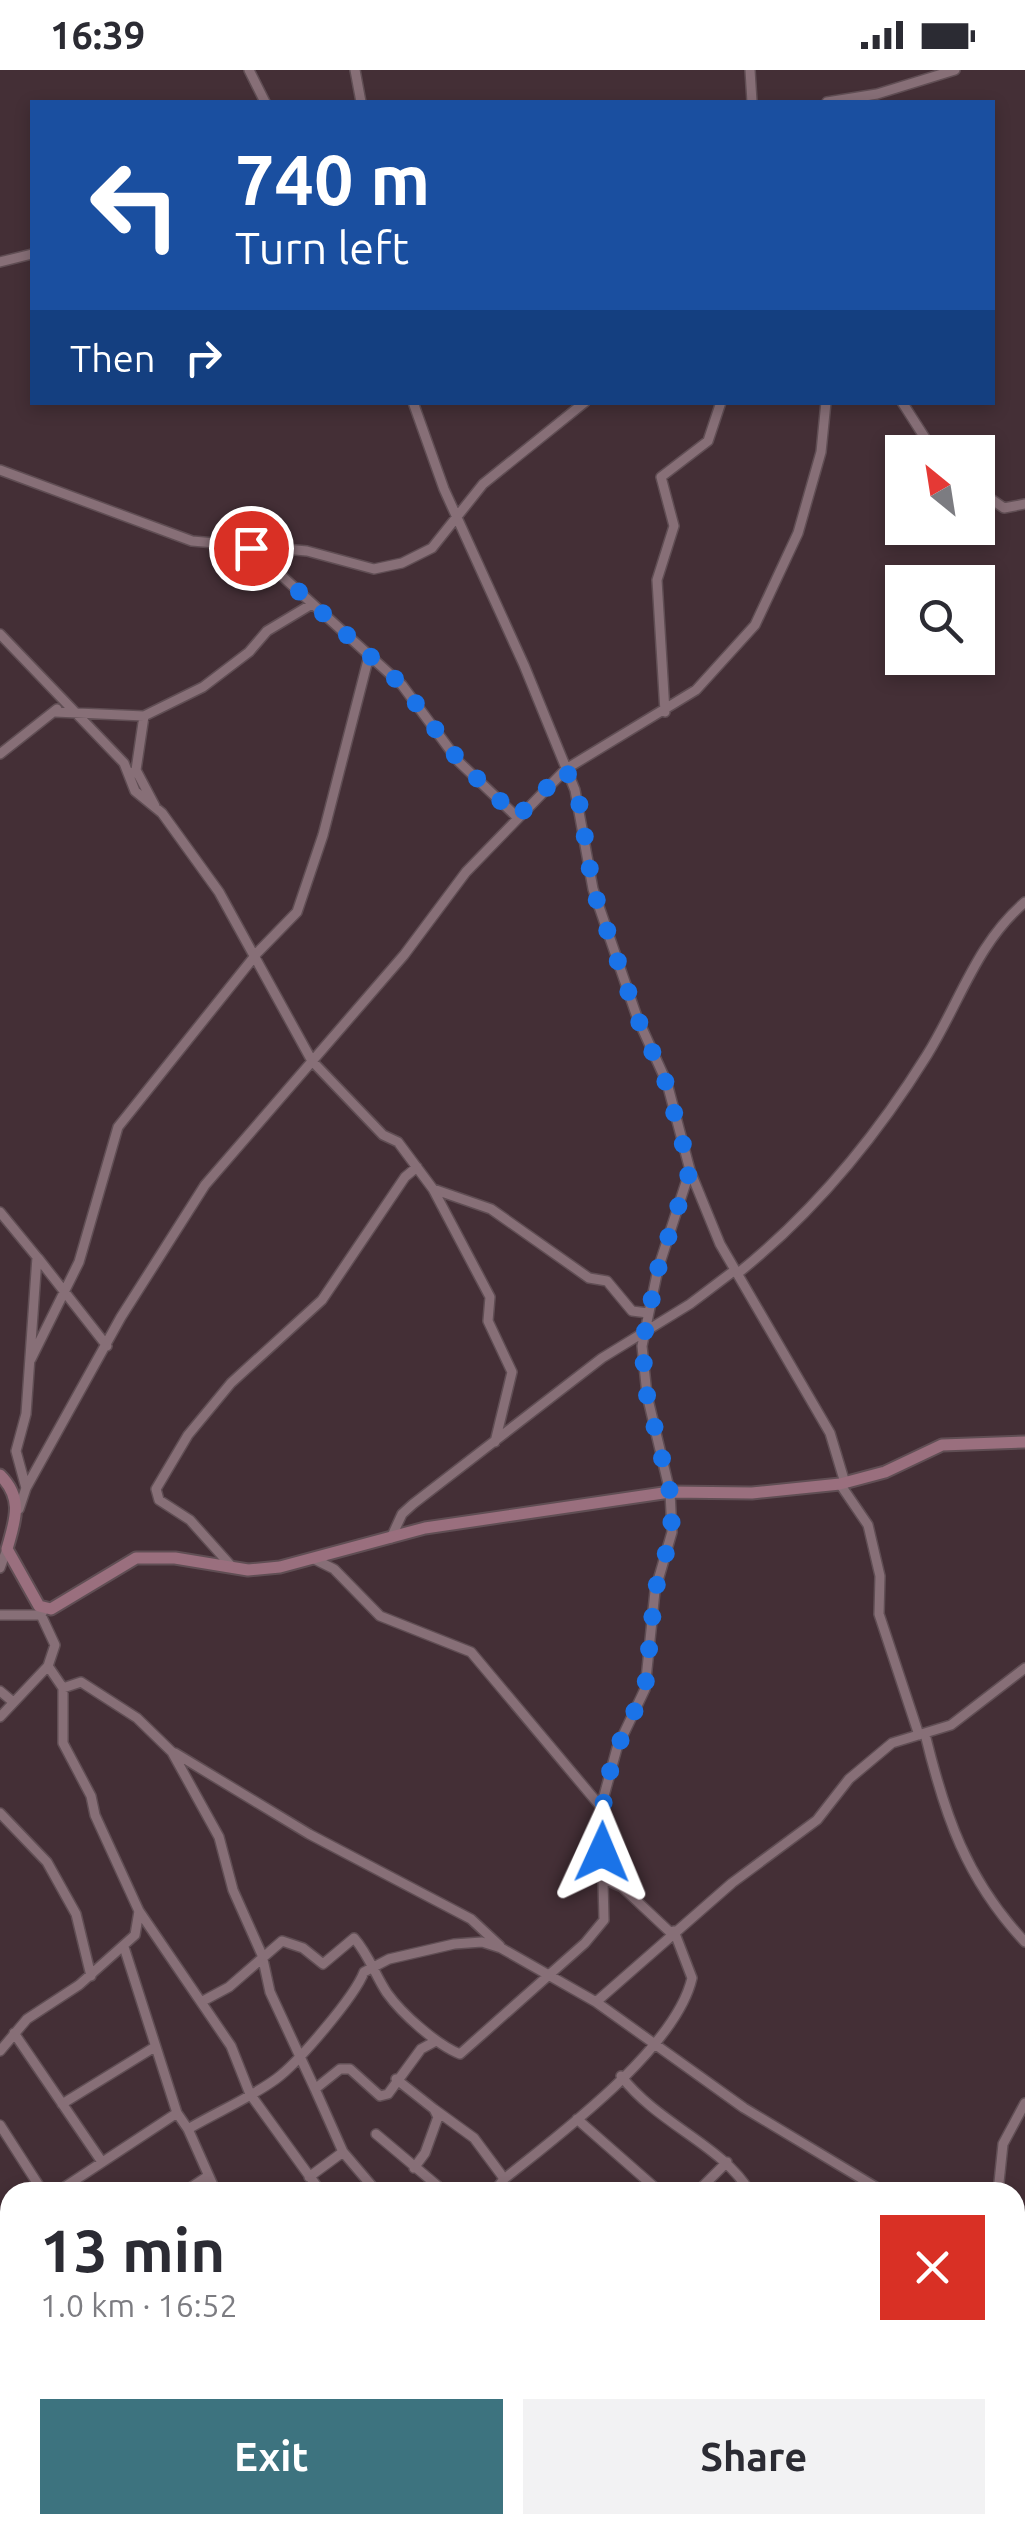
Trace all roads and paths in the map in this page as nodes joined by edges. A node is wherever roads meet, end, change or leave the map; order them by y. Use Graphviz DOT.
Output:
graph roads {
  1 [pos="250,70"];
  2 [pos="355,70"];
  3 [pos="750,70"];
  4 [pos="955,70"];
  5 [pos="264,100"];
  6 [pos="361,100"];
  7 [pos="752,100"];
  8 [pos="840,100"];
  9 [pos="30,254"];
  10 [pos="0,262"];
  11 [pos="414,405"];
  12 [pos="582,405"];
  13 [pos="721,405"];
  14 [pos="826,405"];
  15 [pos="904,405"];
  16 [pos="923,435"];
  17 [pos="0,470"];
  18 [pos="995,502"];
  19 [pos="1025,504"];
  20 [pos="458,520"];
  21 [pos="251,548"];
  22 [pos="312,604"];
  23 [pos="0,634"];
  24 [pos="369,656"];
  25 [pos="65,701"];
  26 [pos="55,712"];
  27 [pos="664,712"];
  28 [pos="76,713"];
  29 [pos="144,716"];
  30 [pos="0,754"];
  31 [pos="566,769"];
  32 [pos="132,773"];
  33 [pos="517,817"];
  34 [pos="1025,902"];
  35 [pos="253,958"];
  36 [pos="312,1061"];
  37 [pos="417,1168"];
  38 [pos="690,1170"];
  39 [pos="432,1189"];
  40 [pos="0,1212"];
  41 [pos="38,1258"];
  42 [pos="736,1272"];
  43 [pos="67,1291"];
  44 [pos="648,1313"];
  45 [pos="644,1330"];
  46 [pos="107,1346"];
  47 [pos="32,1358"];
  48 [pos="496,1442"];
  49 [pos="1025,1442"];
  50 [pos="0,1475"];
  51 [pos="842,1484"];
  52 [pos="26,1488"];
  53 [pos="670,1492"];
  54 [pos="19,1509"];
  55 [pos="391,1538"];
  56 [pos="7,1549"];
  57 [pos="311,1558"];
  58 [pos="0,1568"];
  59 [pos="233,1568"];
  60 [pos="43,1612"];
  61 [pos="0,1615"];
  62 [pos="48,1666"];
  63 [pos="1025,1668"];
  64 [pos="63,1688"];
  65 [pos="0,1691"];
  66 [pos="12,1701"];
  67 [pos="0,1716"];
  68 [pos="922,1734"];
  69 [pos="172,1752"];
  70 [pos="602,1807"];
  71 [pos="0,1812"];
  72 [pos="604,1879"];
  73 [pos="139,1911"];
  74 [pos="673,1932"];
  75 [pos="1025,1942"];
  76 [pos="124,1946"];
  77 [pos="502,1948"];
  78 [pos="262,1954"];
  79 [pos="376,1965"];
  80 [pos="91,1976"];
  81 [pos="548,1976"];
  82 [pos="202,2002"];
  83 [pos="596,2002"];
  84 [pos="14,2033"];
  85 [pos="434,2042"];
  86 [pos="655,2045"];
  87 [pos="154,2048"];
  88 [pos="0,2051"];
  89 [pos="300,2053"];
  90 [pos="621,2076"];
  91 [pos="396,2078"];
  92 [pos="315,2090"];
  93 [pos="250,2094"];
  94 [pos="1025,2103"];
  95 [pos="62,2104"];
  96 [pos="434,2109"];
  97 [pos="177,2113"];
  98 [pos="577,2119"];
  99 [pos="0,2126"];
  100 [pos="188,2129"];
  101 [pos="376,2134"];
  102 [pos="343,2152"];
  103 [pos="102,2162"];
  104 [pos="727,2162"];
  105 [pos="414,2168"];
  106 [pos="208,2176"];
  107 [pos="504,2180"];
  108 [pos="36,2182"];
  109 [pos="71,2182"];
  110 [pos="199,2182"];
  111 [pos="211,2182"];
  112 [pos="312,2182"];
  113 [pos="317,2182"];
  114 [pos="368,2182"];
  115 [pos="433,2182"];
  116 [pos="649,2182"];
  117 [pos="707,2182"];
  118 [pos="742,2182"];
  119 [pos="867,2182"];
  120 [pos="999,2182"];
  1 -- 5 [label="street"];
  2 -- 6 [label="street"];
  3 -- 7 [label="street"];
  4 -- 8 [label="street"];
  9 -- 10 [label="street"];
  11 -- 20 [label="street"];
  12 -- 20 [label="street"];
  13 -- 27 [label="street"];
  14 -- 27 [label="street"];
  15 -- 16 [label="street"];
  17 -- 21 [label="street"];
  18 -- 19 [label="street"];
  20 -- 21 [label="street"];
  20 -- 31 [label="street"];
  21 -- 22 [label="street"];
  22 -- 24 [label="street"];
  22 -- 29 [label="street"];
  23 -- 25 [label="street"];
  24 -- 33 [label="street"];
  24 -- 35 [label="street"];
  25 -- 26 [label="street"];
  25 -- 28 [label="street"];
  26 -- 28 [label="street"];
  26 -- 30 [label="street"];
  27 -- 31 [label="street"];
  28 -- 29 [label="street"];
  28 -- 32 [label="street"];
  29 -- 32 [label="street"];
  31 -- 33 [label="street"];
  31 -- 38 [label="street"];
  32 -- 35 [label="street"];
  33 -- 36 [label="street"];
  34 -- 42 [label="street"];
  35 -- 36 [label="street"];
  35 -- 43 [label="street"];
  36 -- 37 [label="street"];
  36 -- 46 [label="street"];
  37 -- 39 [label="street"];
  37 -- 59 [label="street"];
  38 -- 42 [label="street"];
  38 -- 44 [label="street"];
  39 -- 44 [label="street"];
  39 -- 48 [label="street"];
  40 -- 41 [label="street"];
  41 -- 43 [label="street"];
  41 -- 47 [label="street"];
  42 -- 45 [label="street"];
  42 -- 51 [label="street"];
  43 -- 46 [label="street"];
  43 -- 47 [label="street"];
  44 -- 45 [label="street"];
  45 -- 48 [label="street"];
  45 -- 53 [label="street"];
  46 -- 52 [label="street"];
  47 -- 52 [label="street"];
  48 -- 55 [label="street"];
  49 -- 51 [label="street"];
  50 -- 54 [label="street"];
  51 -- 53 [label="street"];
  51 -- 68 [label="street"];
  52 -- 54 [label="street"];
  53 -- 55 [label="street"];
  53 -- 70 [label="street"];
  54 -- 56 [label="street"];
  55 -- 57 [label="street"];
  56 -- 58 [label="street"];
  56 -- 60 [label="street"];
  57 -- 59 [label="street"];
  57 -- 70 [label="street"];
  59 -- 60 [label="street"];
  60 -- 61 [label="street"];
  60 -- 62 [label="street"];
  62 -- 64 [label="street"];
  62 -- 66 [label="street"];
  63 -- 68 [label="street"];
  64 -- 69 [label="street"];
  64 -- 73 [label="street"];
  65 -- 66 [label="street"];
  66 -- 67 [label="street"];
  68 -- 74 [label="street"];
  68 -- 75 [label="street"];
  69 -- 77 [label="street"];
  69 -- 78 [label="street"];
  70 -- 72 [label="street"];
  71 -- 80 [label="street"];
  72 -- 74 [label="street"];
  72 -- 81 [label="street"];
  73 -- 76 [label="street"];
  73 -- 82 [label="street"];
  74 -- 83 [label="street"];
  74 -- 86 [label="street"];
  76 -- 80 [label="street"];
  76 -- 87 [label="street"];
  77 -- 79 [label="street"];
  77 -- 81 [label="street"];
  78 -- 79 [label="street"];
  78 -- 82 [label="street"];
  78 -- 89 [label="street"];
  79 -- 85 [label="street"];
  79 -- 89 [label="street"];
  80 -- 84 [label="street"];
  81 -- 83 [label="street"];
  81 -- 85 [label="street"];
  82 -- 93 [label="street"];
  83 -- 86 [label="street"];
  84 -- 88 [label="street"];
  84 -- 95 [label="street"];
  85 -- 91 [label="street"];
  86 -- 90 [label="street"];
  86 -- 119 [label="street"];
  87 -- 95 [label="street"];
  87 -- 97 [label="street"];
  89 -- 92 [label="street"];
  89 -- 93 [label="street"];
  90 -- 98 [label="street"];
  90 -- 104 [label="street"];
  91 -- 92 [label="street"];
  91 -- 96 [label="street"];
  92 -- 102 [label="street"];
  93 -- 100 [label="street"];
  93 -- 112 [label="street"];
  94 -- 120 [label="street"];
  95 -- 103 [label="street"];
  96 -- 105 [label="street"];
  96 -- 107 [label="street"];
  97 -- 100 [label="street"];
  97 -- 103 [label="street"];
  98 -- 107 [label="street"];
  98 -- 116 [label="street"];
  99 -- 108 [label="street"];
  100 -- 106 [label="street"];
  101 -- 105 [label="street"];
  102 -- 113 [label="street"];
  102 -- 114 [label="street"];
  103 -- 109 [label="street"];
  104 -- 117 [label="street"];
  104 -- 118 [label="street"];
  105 -- 115 [label="street"];
  106 -- 110 [label="street"];
  106 -- 111 [label="street"];
}
